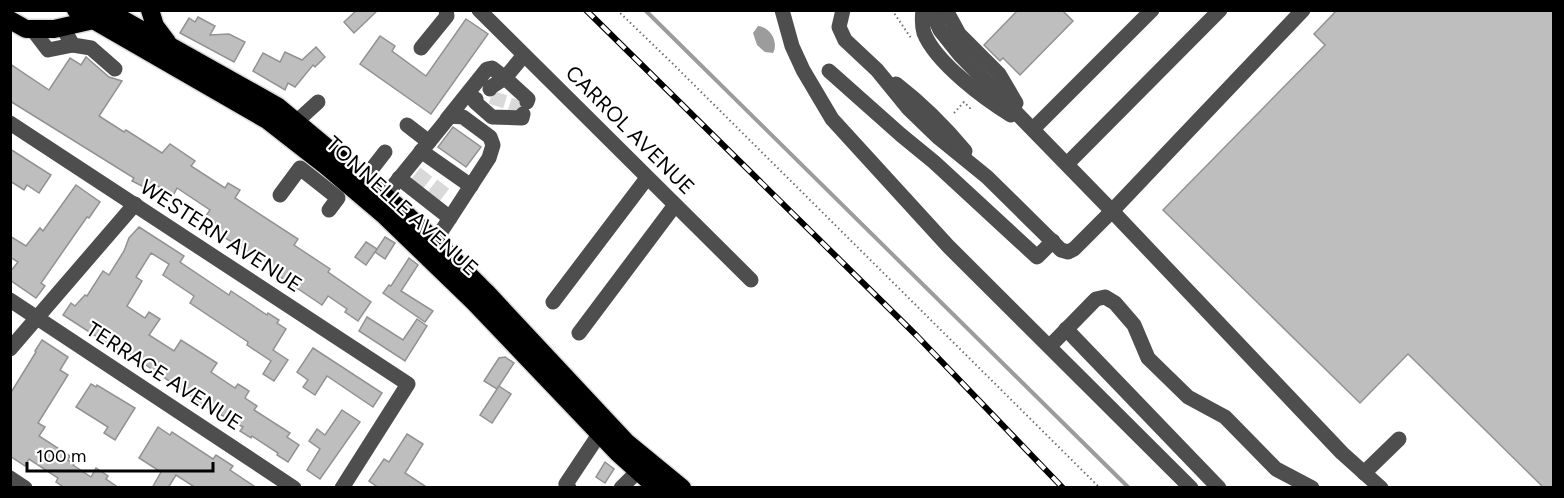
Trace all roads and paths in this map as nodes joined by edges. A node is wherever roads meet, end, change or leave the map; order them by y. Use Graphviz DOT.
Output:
graph roads {
  1 [pos="76,10"];
  2 [pos="150,10"];
  3 [pos="446,10"];
  4 [pos="479,10"];
  5 [pos="616,10"];
  6 [pos="782,10"];
  7 [pos="923,10"];
  8 [pos="931,10"];
  9 [pos="946,10"];
  10 [pos="1152,10"];
  11 [pos="1220,10"];
  12 [pos="1303,10"];
  13 [pos="106,14"];
  14 [pos="842,14"];
  15 [pos="10,20"];
  16 [pos="62,27"];
  17 [pos="32,29"];
  18 [pos="168,44"];
  19 [pos="73,45"];
  20 [pos="422,48"];
  21 [pos="524,55"];
  22 [pos="973,68"];
  23 [pos="115,69"];
  24 [pos="829,71"];
  25 [pos="502,100"];
  26 [pos="318,102"];
  27 [pos="974,104"];
  28 [pos="954,113"];
  29 [pos="447,119"];
  30 [pos="296,122"];
  31 [pos="10,123"];
  32 [pos="407,125"];
  33 [pos="1033,129"];
  34 [pos="482,130"];
  35 [pos="425,146"];
  36 [pos="385,152"];
  37 [pos="1066,164"];
  38 [pos="326,177"];
  39 [pos="647,177"];
  40 [pos="364,178"];
  41 [pos="399,178"];
  42 [pos="471,186"];
  43 [pos="280,195"];
  44 [pos="385,196"];
  45 [pos="135,204"];
  46 [pos="675,205"];
  47 [pos="329,210"];
  48 [pos="1112,211"];
  49 [pos="450,218"];
  50 [pos="435,241"];
  51 [pos="1053,241"];
  52 [pos="751,280"];
  53 [pos="10,300"];
  54 [pos="553,302"];
  55 [pos="36,318"];
  56 [pos="1066,330"];
  57 [pos="579,333"];
  58 [pos="1050,346"];
  59 [pos="10,349"];
  60 [pos="600,433"];
  61 [pos="1400,439"];
  62 [pos="638,471"];
  63 [pos="1364,473"];
  64 [pos="10,478"];
  65 [pos="25,488"];
  66 [pos="294,488"];
  67 [pos="342,488"];
  68 [pos="569,488"];
  69 [pos="621,488"];
  70 [pos="657,488"];
  71 [pos="682,488"];
  72 [pos="1100,488"];
  73 [pos="1191,488"];
  74 [pos="1219,488"];
  75 [pos="1312,488"];
  76 [pos="1381,488"];
  1 -- 13 [label="highway, TONNELLE AVENUE"];
  2 -- 18 [label="highway"];
  3 -- 20 [label="street"];
  4 -- 21 [label="street, CARROL AVENUE"];
  5 -- 72 [label="path"];
  6 -- 58 [label="street"];
  7 -- 22 [label="street"];
  8 -- 22 [label="street"];
  9 -- 22 [label="street"];
  10 -- 33 [label="street"];
  11 -- 37 [label="street"];
  12 -- 48 [label="street"];
  13 -- 16 [label="highway"];
  13 -- 18 [label="highway, TONNELLE AVENUE"];
  13 -- 38 [label="highway, TONNELLE AVENUE"];
  14 -- 51 [label="street"];
  15 -- 17 [label="highway"];
  16 -- 17 [label="highway"];
  16 -- 19 [label="street"];
  17 -- 19 [label="street"];
  18 -- 30 [label="highway, TONNELLE AVENUE"];
  19 -- 23 [label="street"];
  21 -- 25 [label="street"];
  21 -- 39 [label="street, CARROL AVENUE"];
  22 -- 33 [label="street"];
  24 -- 51 [label="street"];
  25 -- 29 [label="street"];
  25 -- 34 [label="street"];
  26 -- 30 [label="street"];
  27 -- 28 [label="path"];
  29 -- 34 [label="street"];
  29 -- 35 [label="street"];
  30 -- 40 [label="highway, TONNELLE AVENUE"];
  31 -- 45 [label="street, WESTERN AVENUE"];
  32 -- 35 [label="street"];
  33 -- 37 [label="street"];
  34 -- 42 [label="street"];
  35 -- 41 [label="street"];
  35 -- 42 [label="street"];
  36 -- 40 [label="street"];
  37 -- 48 [label="street"];
  38 -- 43 [label="street"];
  38 -- 47 [label="street"];
  38 -- 60 [label="highway, TONNELLE AVENUE"];
  39 -- 46 [label="street, CARROL AVENUE"];
  39 -- 54 [label="street"];
  40 -- 44 [label="highway, TONNELLE AVENUE"];
  41 -- 44 [label="street"];
  41 -- 49 [label="street"];
  42 -- 49 [label="street"];
  44 -- 50 [label="highway, TONNELLE AVENUE"];
  45 -- 55 [label="street"];
  45 -- 67 [label="street, WESTERN AVENUE"];
  46 -- 52 [label="street, CARROL AVENUE"];
  46 -- 57 [label="street"];
  48 -- 51 [label="street"];
  48 -- 63 [label="street"];
  49 -- 50 [label="street"];
  50 -- 71 [label="highway, TONNELLE AVENUE"];
  53 -- 55 [label="street, TERRACE AVENUE"];
  55 -- 59 [label="street"];
  55 -- 66 [label="street, TERRACE AVENUE"];
  56 -- 58 [label="street"];
  56 -- 74 [label="street"];
  56 -- 75 [label="street"];
  58 -- 73 [label="street"];
  60 -- 62 [label="highway, TONNELLE AVENUE"];
  60 -- 68 [label="street"];
  61 -- 63 [label="street"];
  62 -- 69 [label="street"];
  62 -- 70 [label="highway, TONNELLE AVENUE"];
  63 -- 76 [label="street"];
  64 -- 65 [label="street"];
}
